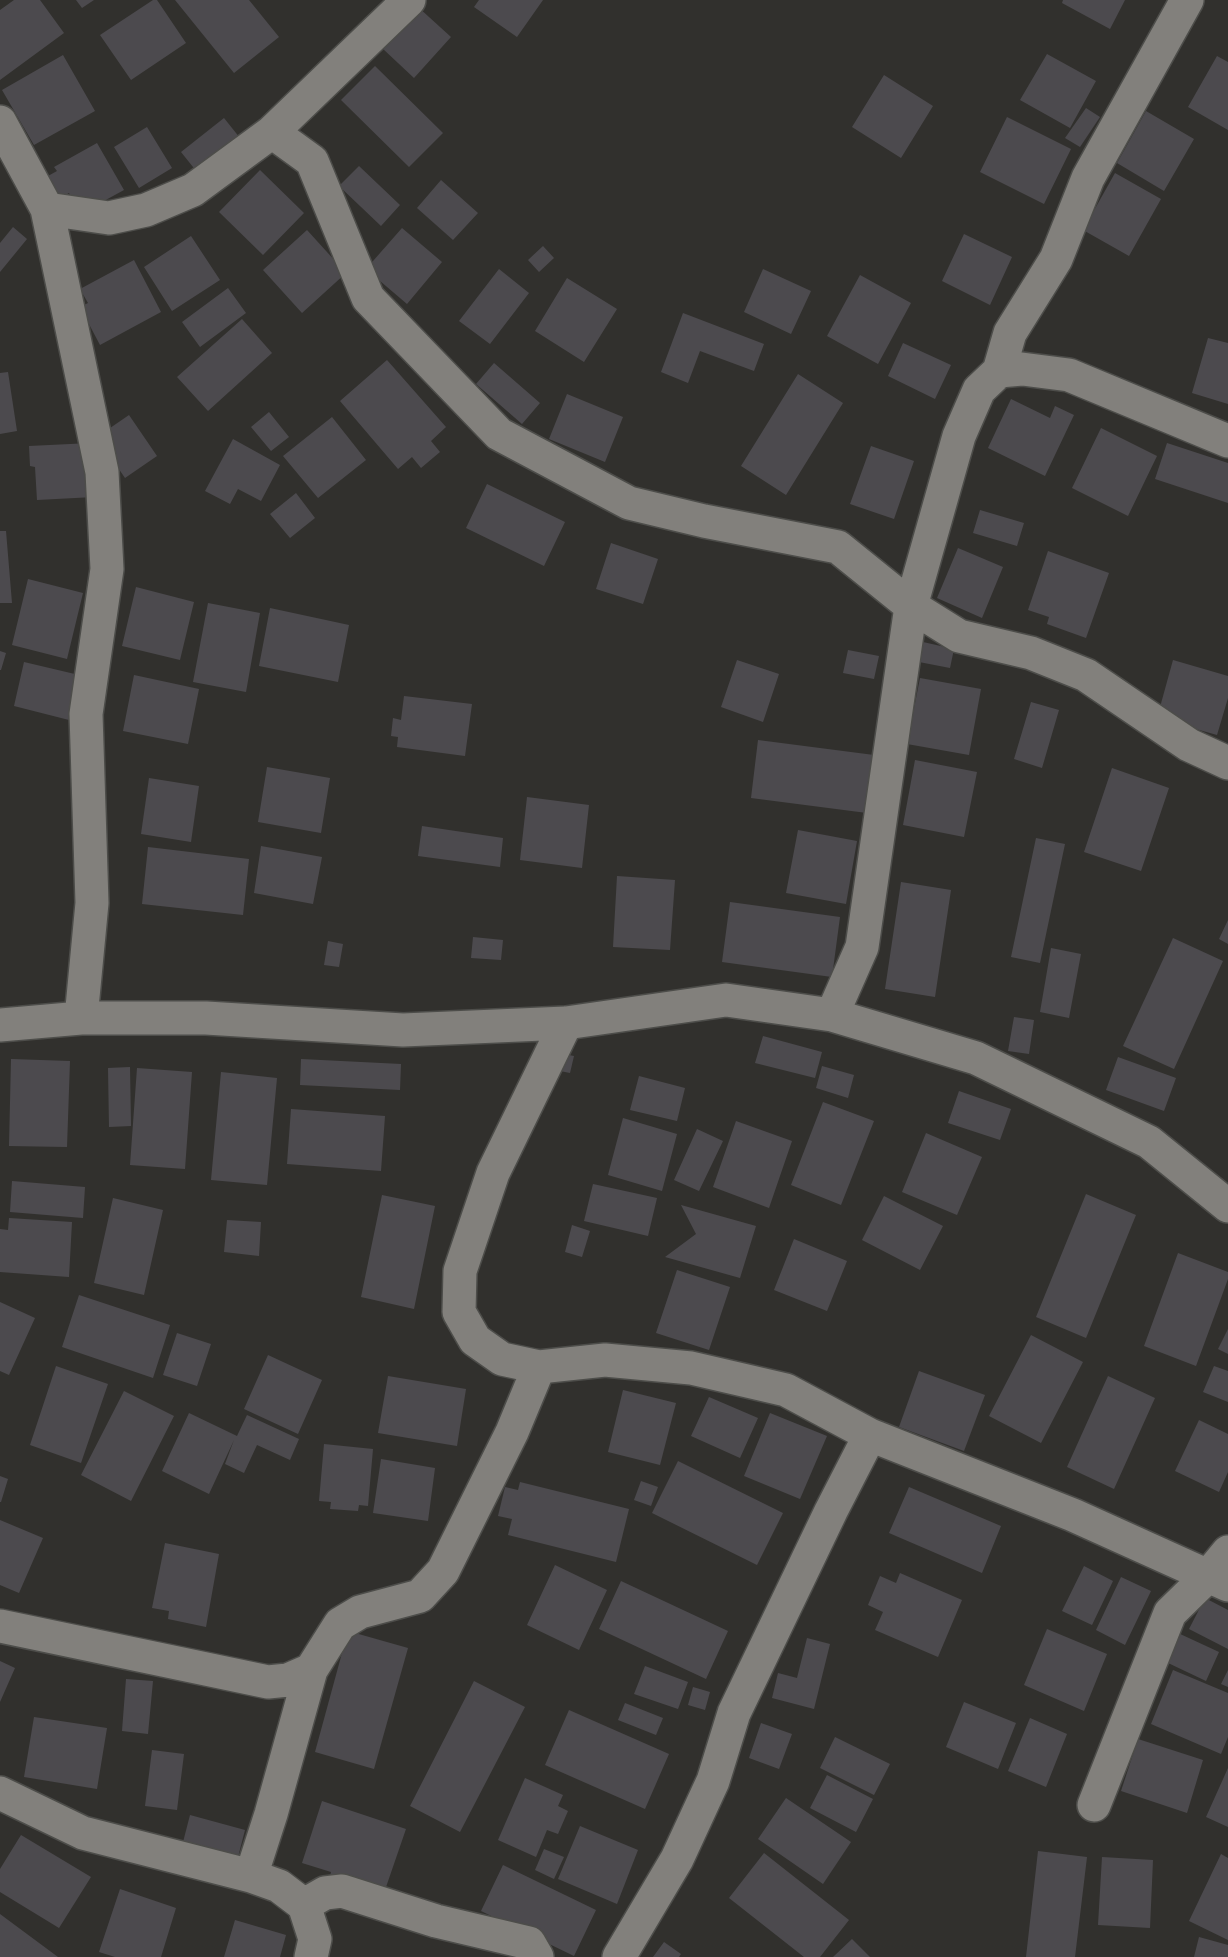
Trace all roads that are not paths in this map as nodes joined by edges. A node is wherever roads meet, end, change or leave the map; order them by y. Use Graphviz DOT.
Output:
graph roads {
  1 [pos="409,0"];
  2 [pos="1187,0"];
  3 [pos="0,122"];
  4 [pos="272,132"];
  5 [pos="47,209"];
  6 [pos="999,371"];
  7 [pos="1228,441"];
  8 [pos="911,606"];
  9 [pos="1228,763"];
  10 [pos="832,1016"];
  11 [pos="81,1018"];
  12 [pos="566,1023"];
  13 [pos="0,1025"];
  14 [pos="1228,1206"];
  15 [pos="539,1367"];
  16 [pos="870,1435"];
  17 [pos="1222,1571"];
  18 [pos="0,1626"];
  19 [pos="311,1670"];
  20 [pos="0,1793"];
  21 [pos="1094,1805"];
  22 [pos="251,1876"];
  23 [pos="304,1905"];
  24 [pos="311,1957"];
  25 [pos="537,1957"];
  26 [pos="619,1957"];
  1 -- 4 [label="street"];
  2 -- 6 [label="street"];
  3 -- 5 [label="street"];
  4 -- 5 [label="street"];
  4 -- 8 [label="street"];
  5 -- 11 [label="street"];
  6 -- 7 [label="street"];
  6 -- 8 [label="street"];
  8 -- 9 [label="street"];
  8 -- 10 [label="street"];
  10 -- 12 [label="street"];
  10 -- 14 [label="street"];
  11 -- 12 [label="street"];
  11 -- 13 [label="street"];
  12 -- 15 [label="street"];
  15 -- 16 [label="street"];
  15 -- 19 [label="street"];
  16 -- 17 [label="street"];
  16 -- 26 [label="street"];
  17 -- 21 [label="street"];
  18 -- 19 [label="street"];
  19 -- 22 [label="street"];
  20 -- 22 [label="street"];
  22 -- 23 [label="street"];
  23 -- 24 [label="street"];
  23 -- 25 [label="street"];
}
